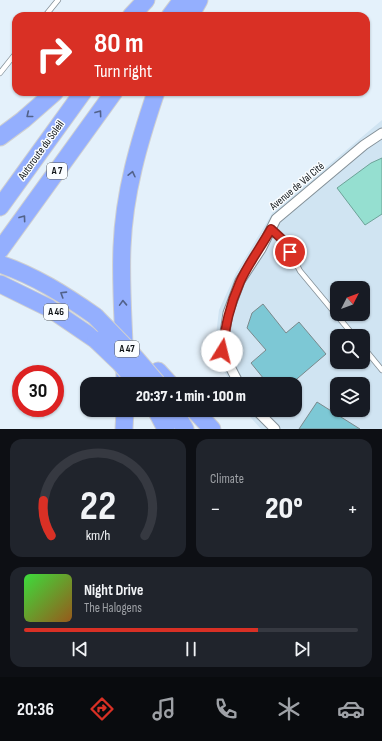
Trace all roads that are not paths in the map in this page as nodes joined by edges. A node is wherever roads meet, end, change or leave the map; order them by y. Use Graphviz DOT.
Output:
graph roads {
  1 [pos="58,0"];
  2 [pos="146,0"];
  3 [pos="150,0"];
  4 [pos="182,0"];
  5 [pos="199,0"];
  6 [pos="49,12"];
  7 [pos="135,12"];
  8 [pos="142,12"];
  9 [pos="173,12"];
  10 [pos="192,12"];
  11 [pos="12,58"];
  12 [pos="0,73"];
  13 [pos="50,96"];
  14 [pos="80,96"];
  15 [pos="111,96"];
  16 [pos="155,96"];
  17 [pos="382,133"];
  18 [pos="0,137"];
  19 [pos="0,207"];
  20 [pos="271,229"];
  21 [pos="0,250"];
  22 [pos="0,264"];
  23 [pos="7,287"];
  24 [pos="348,329"];
  25 [pos="370,355"];
  26 [pos="382,370"];
  27 [pos="125,377"];
  28 [pos="132,377"];
  29 [pos="156,377"];
  30 [pos="235,377"];
  31 [pos="125,417"];
  32 [pos="160,417"];
  33 [pos="178,417"];
  34 [pos="201,417"];
  35 [pos="263,417"];
  36 [pos="124,429"];
  37 [pos="166,429"];
  38 [pos="185,429"];
  39 [pos="212,429"];
  40 [pos="275,429"];
  1 -- 6 [label="lane"];
  2 -- 7 [label="highway"];
  3 -- 8 [label="highway"];
  4 -- 9 [label="highway"];
  5 -- 10 [label="highway"];
  11 -- 12 [label="lane"];
  13 -- 18 [label="highway, one-way"];
  14 -- 19 [label="highway, Autoroute du Soleil / A 7"];
  21 -- 15 [label="highway, A 7, one-way"];
  27 -- 16 [label="highway, one-way"];
  17 -- 20 [label="street, Avenue de Val Cité"];
  20 -- 24 [label="lane"];
  20 -- 30 [label="street, Avenue de Val Cité"];
  29 -- 22 [label="highway, A 47, one-way, bridge"];
  23 -- 28 [label="highway, A 46, bridge"];
  25 -- 26 [label="lane"];
  31 -- 36 [label="highway"];
  32 -- 37 [label="highway"];
  33 -- 38 [label="highway"];
  34 -- 39 [label="highway"];
  35 -- 40 [label="street"];
}
